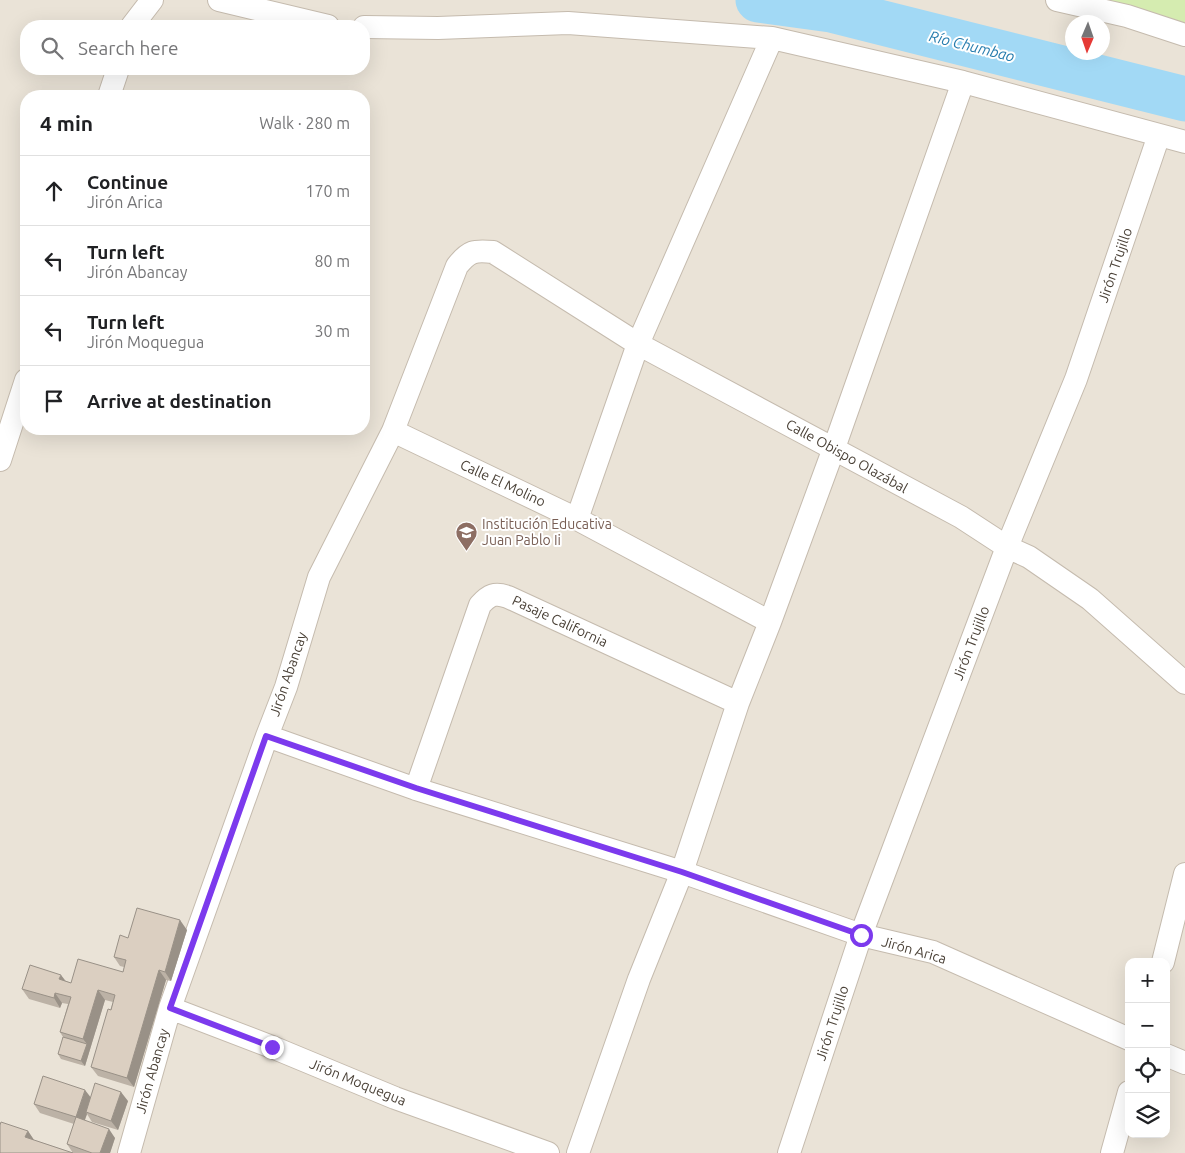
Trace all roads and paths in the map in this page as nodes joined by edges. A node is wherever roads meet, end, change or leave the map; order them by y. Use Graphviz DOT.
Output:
graph roads {
  1 [pos="152,0"];
  2 [pos="219,0"];
  3 [pos="1056,0"];
  4 [pos="137,20"];
  5 [pos="303,20"];
  6 [pos="370,27"];
  7 [pos="1185,35"];
  8 [pos="772,38"];
  9 [pos="116,75"];
  10 [pos="962,82"];
  11 [pos="111,90"];
  12 [pos="1159,135"];
  13 [pos="1185,142"];
  14 [pos="493,252"];
  15 [pos="638,344"];
  16 [pos="20,398"];
  17 [pos="393,431"];
  18 [pos="834,448"];
  19 [pos="0,460"];
  20 [pos="577,518"];
  21 [pos="1007,547"];
  22 [pos="770,622"];
  23 [pos="1185,683"];
  24 [pos="738,703"];
  25 [pos="266,736"];
  26 [pos="416,788"];
  27 [pos="682,872"];
  28 [pos="1185,874"];
  29 [pos="861,935"];
  30 [pos="1164,958"];
  31 [pos="170,1008"];
  32 [pos="1125,1037"];
  33 [pos="1170,1057"];
  34 [pos="1185,1063"];
  35 [pos="1129,1093"];
  36 [pos="129,1153"];
  37 [pos="548,1153"];
  38 [pos="578,1153"];
  39 [pos="789,1153"];
  40 [pos="1112,1153"];
  1 -- 4 [label="street"];
  2 -- 5 [label="street"];
  3 -- 7 [label="street"];
  6 -- 8 [label="street"];
  8 -- 10 [label="street"];
  8 -- 15 [label="street"];
  9 -- 11 [label="street"];
  10 -- 12 [label="street"];
  10 -- 18 [label="street"];
  12 -- 13 [label="street"];
  12 -- 21 [label="street, Jirón Trujillo"];
  14 -- 15 [label="street, Calle Obispo Olazábal"];
  14 -- 17 [label="street, Jirón Abancay"];
  15 -- 18 [label="street, Calle Obispo Olazábal"];
  15 -- 20 [label="street"];
  16 -- 19 [label="street"];
  17 -- 20 [label="street, Calle El Molino"];
  17 -- 25 [label="street, Jirón Abancay"];
  18 -- 21 [label="street, Calle Obispo Olazábal"];
  18 -- 22 [label="street"];
  20 -- 22 [label="street, Calle El Molino"];
  21 -- 23 [label="street, Calle Obispo Olazábal"];
  21 -- 29 [label="street, Jirón Trujillo"];
  22 -- 24 [label="street"];
  24 -- 26 [label="street, Pasaje California"];
  24 -- 27 [label="street"];
  25 -- 26 [label="street, Jirón Arica"];
  25 -- 31 [label="street, Jirón Abancay"];
  26 -- 27 [label="street, Jirón Arica"];
  27 -- 29 [label="street, Jirón Arica"];
  27 -- 38 [label="street"];
  28 -- 30 [label="street"];
  29 -- 32 [label="street, Jirón Arica"];
  29 -- 39 [label="street, Jirón Trujillo"];
  31 -- 36 [label="street, Jirón Abancay"];
  31 -- 37 [label="street, Jirón Moquegua"];
  33 -- 34 [label="street"];
  35 -- 40 [label="street"];
}
